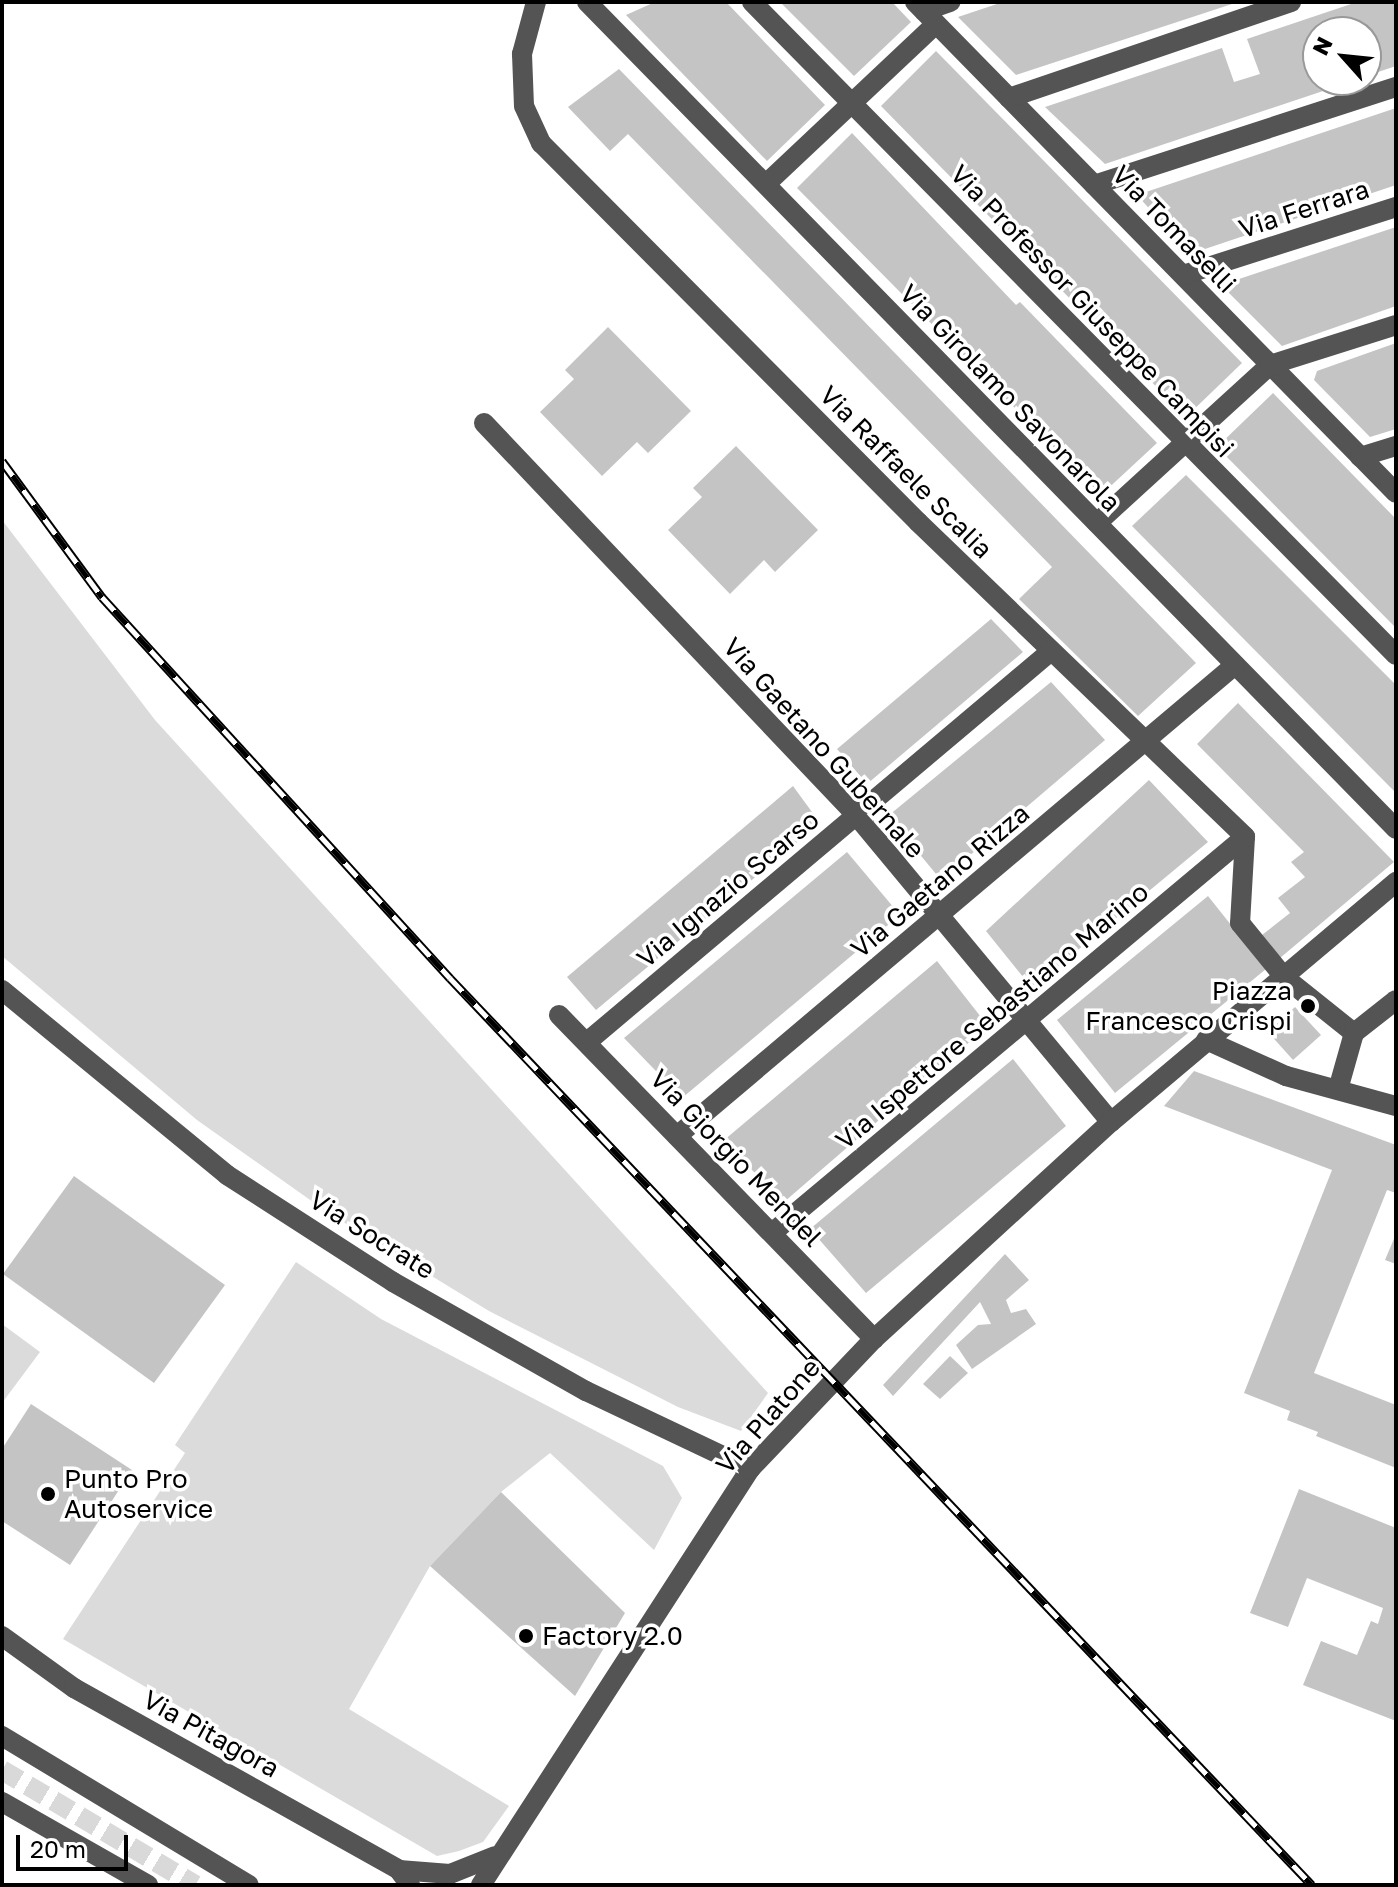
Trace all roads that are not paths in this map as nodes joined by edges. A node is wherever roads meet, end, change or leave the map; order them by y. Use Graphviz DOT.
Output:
graph roads {
  1 [pos="536,2"];
  2 [pos="752,2"];
  3 [pos="950,2"];
  4 [pos="1291,2"];
  5 [pos="594,3"];
  6 [pos="925,12"];
  7 [pos="1396,87"];
  8 [pos="1009,98"];
  9 [pos="852,104"];
  10 [pos="766,184"];
  11 [pos="1094,185"];
  12 [pos="1396,207"];
  13 [pos="1183,275"];
  14 [pos="1396,325"];
  15 [pos="1270,365"];
  16 [pos="484,423"];
  17 [pos="1184,443"];
  18 [pos="1396,446"];
  19 [pos="1360,457"];
  20 [pos="1396,493"];
  21 [pos="1097,523"];
  22 [pos="1050,652"];
  23 [pos="1396,655"];
  24 [pos="1235,665"];
  25 [pos="1145,741"];
  26 [pos="856,815"];
  27 [pos="1396,829"];
  28 [pos="1245,837"];
  29 [pos="1396,882"];
  30 [pos="938,917"];
  31 [pos="1279,970"];
  32 [pos="2,990"];
  33 [pos="1396,1000"];
  34 [pos="559,1015"];
  35 [pos="1026,1021"];
  36 [pos="1354,1033"];
  37 [pos="1206,1040"];
  38 [pos="587,1042"];
  39 [pos="1339,1086"];
  40 [pos="1396,1106"];
  41 [pos="1111,1122"];
  42 [pos="677,1136"];
  43 [pos="772,1233"];
  44 [pos="874,1339"];
  45 [pos="750,1469"];
  46 [pos="2,1636"];
  47 [pos="2,1736"];
  48 [pos="2,1802"];
  49 [pos="498,1854"];
  50 [pos="404,1878"];
  51 [pos="148,1885"];
  52 [pos="249,1885"];
  53 [pos="481,1885"];
  1 -- 22 [label="street, Via Raffaele Scalia"];
  2 -- 9 [label="street, Via Professor Giuseppe Campisi"];
  3 -- 6 [label="street"];
  4 -- 8 [label="street"];
  5 -- 10 [label="street, Via Girolamo Savonarola"];
  6 -- 8 [label="street, Via Tomaselli"];
  6 -- 9 [label="street"];
  7 -- 11 [label="street"];
  8 -- 11 [label="street, Via Tomaselli"];
  9 -- 10 [label="street"];
  9 -- 17 [label="street, Via Professor Giuseppe Campisi"];
  10 -- 21 [label="street, Via Girolamo Savonarola"];
  11 -- 13 [label="street, Via Tomaselli"];
  12 -- 13 [label="street, Via Ferrara"];
  13 -- 15 [label="street, Via Tomaselli"];
  14 -- 15 [label="street"];
  15 -- 17 [label="street"];
  15 -- 19 [label="street, Via Tomaselli"];
  16 -- 26 [label="street, Via Gaetano Gubernale"];
  17 -- 21 [label="street"];
  17 -- 23 [label="street, Via Professor Giuseppe Campisi"];
  18 -- 19 [label="street"];
  19 -- 20 [label="street, Via Tomaselli"];
  21 -- 24 [label="street, Via Girolamo Savonarola"];
  22 -- 25 [label="street, Via Raffaele Scalia"];
  22 -- 26 [label="street, Via Ignazio Scarso"];
  24 -- 25 [label="street, Via Gaetano Rizza"];
  24 -- 27 [label="street, Via Girolamo Savonarola"];
  25 -- 28 [label="street, Via Raffaele Scalia"];
  25 -- 30 [label="street, Via Gaetano Rizza"];
  26 -- 30 [label="street, Via Gaetano Gubernale"];
  26 -- 38 [label="street, Via Ignazio Scarso"];
  28 -- 31 [label="street"];
  28 -- 35 [label="street, Via Ispettore Sebastiano Marino"];
  29 -- 31 [label="street, Via Platone"];
  30 -- 35 [label="street, Via Gaetano Gubernale"];
  30 -- 42 [label="street, Via Gaetano Rizza"];
  31 -- 36 [label="street"];
  31 -- 37 [label="street, Via Platone"];
  32 -- 45 [label="street, Via Socrate"];
  33 -- 36 [label="street"];
  34 -- 38 [label="street, Via Giorgio Mendel"];
  35 -- 41 [label="street, Via Gaetano Gubernale"];
  35 -- 43 [label="street, Via Ispettore Sebastiano Marino"];
  36 -- 39 [label="street"];
  37 -- 39 [label="street"];
  37 -- 41 [label="street, Via Platone"];
  38 -- 42 [label="street, Via Giorgio Mendel"];
  39 -- 40 [label="street"];
  41 -- 44 [label="street, Via Platone"];
  42 -- 43 [label="street, Via Giorgio Mendel"];
  43 -- 44 [label="street, Via Giorgio Mendel"];
  44 -- 45 [label="street, Via Platone"];
  45 -- 49 [label="street, Via Platone"];
  46 -- 50 [label="street, Via Pitagora"];
  47 -- 52 [label="street"];
  48 -- 51 [label="street"];
  49 -- 50 [label="street"];
  49 -- 53 [label="street, Via Platone"];
}
